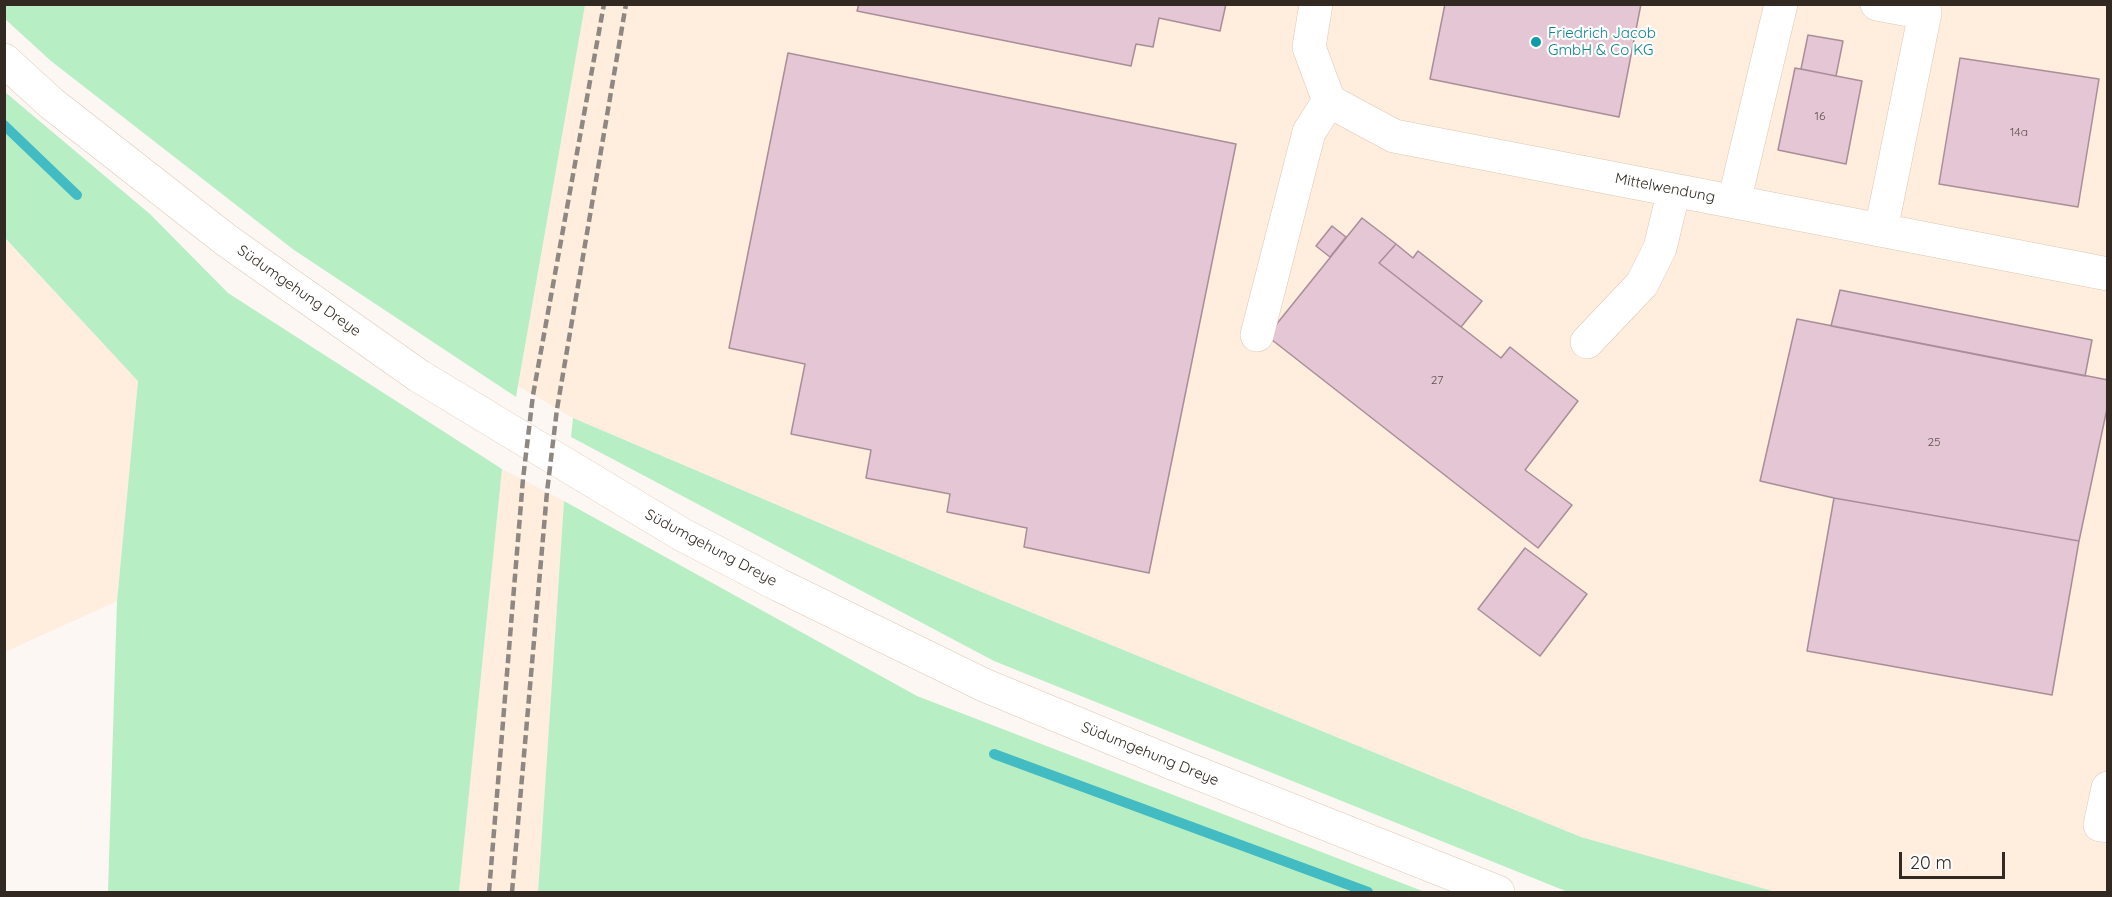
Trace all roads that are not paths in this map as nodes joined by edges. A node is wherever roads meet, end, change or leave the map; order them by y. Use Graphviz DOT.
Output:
graph roads {
  1 [pos="1316,4"];
  2 [pos="1781,4"];
  3 [pos="1878,4"];
  4 [pos="4,60"];
  5 [pos="1329,101"];
  6 [pos="1674,190"];
  7 [pos="1734,202"];
  8 [pos="1881,230"];
  9 [pos="2108,274"];
  10 [pos="1257,335"];
  11 [pos="1587,342"];
  12 [pos="2108,788"];
  13 [pos="2108,826"];
  14 [pos="1498,892"];
  1 -- 5 [label="main road"];
  2 -- 7 [label="main road"];
  3 -- 8 [label="main road"];
  4 -- 14 [label="main road, Südumgehung Dreye"];
  5 -- 6 [label="main road, Mittelwendung"];
  5 -- 10 [label="main road"];
  6 -- 7 [label="main road, Mittelwendung"];
  6 -- 11 [label="main road"];
  7 -- 8 [label="main road, Mittelwendung"];
  8 -- 9 [label="main road, Mittelwendung"];
  12 -- 13 [label="main road"];
}
